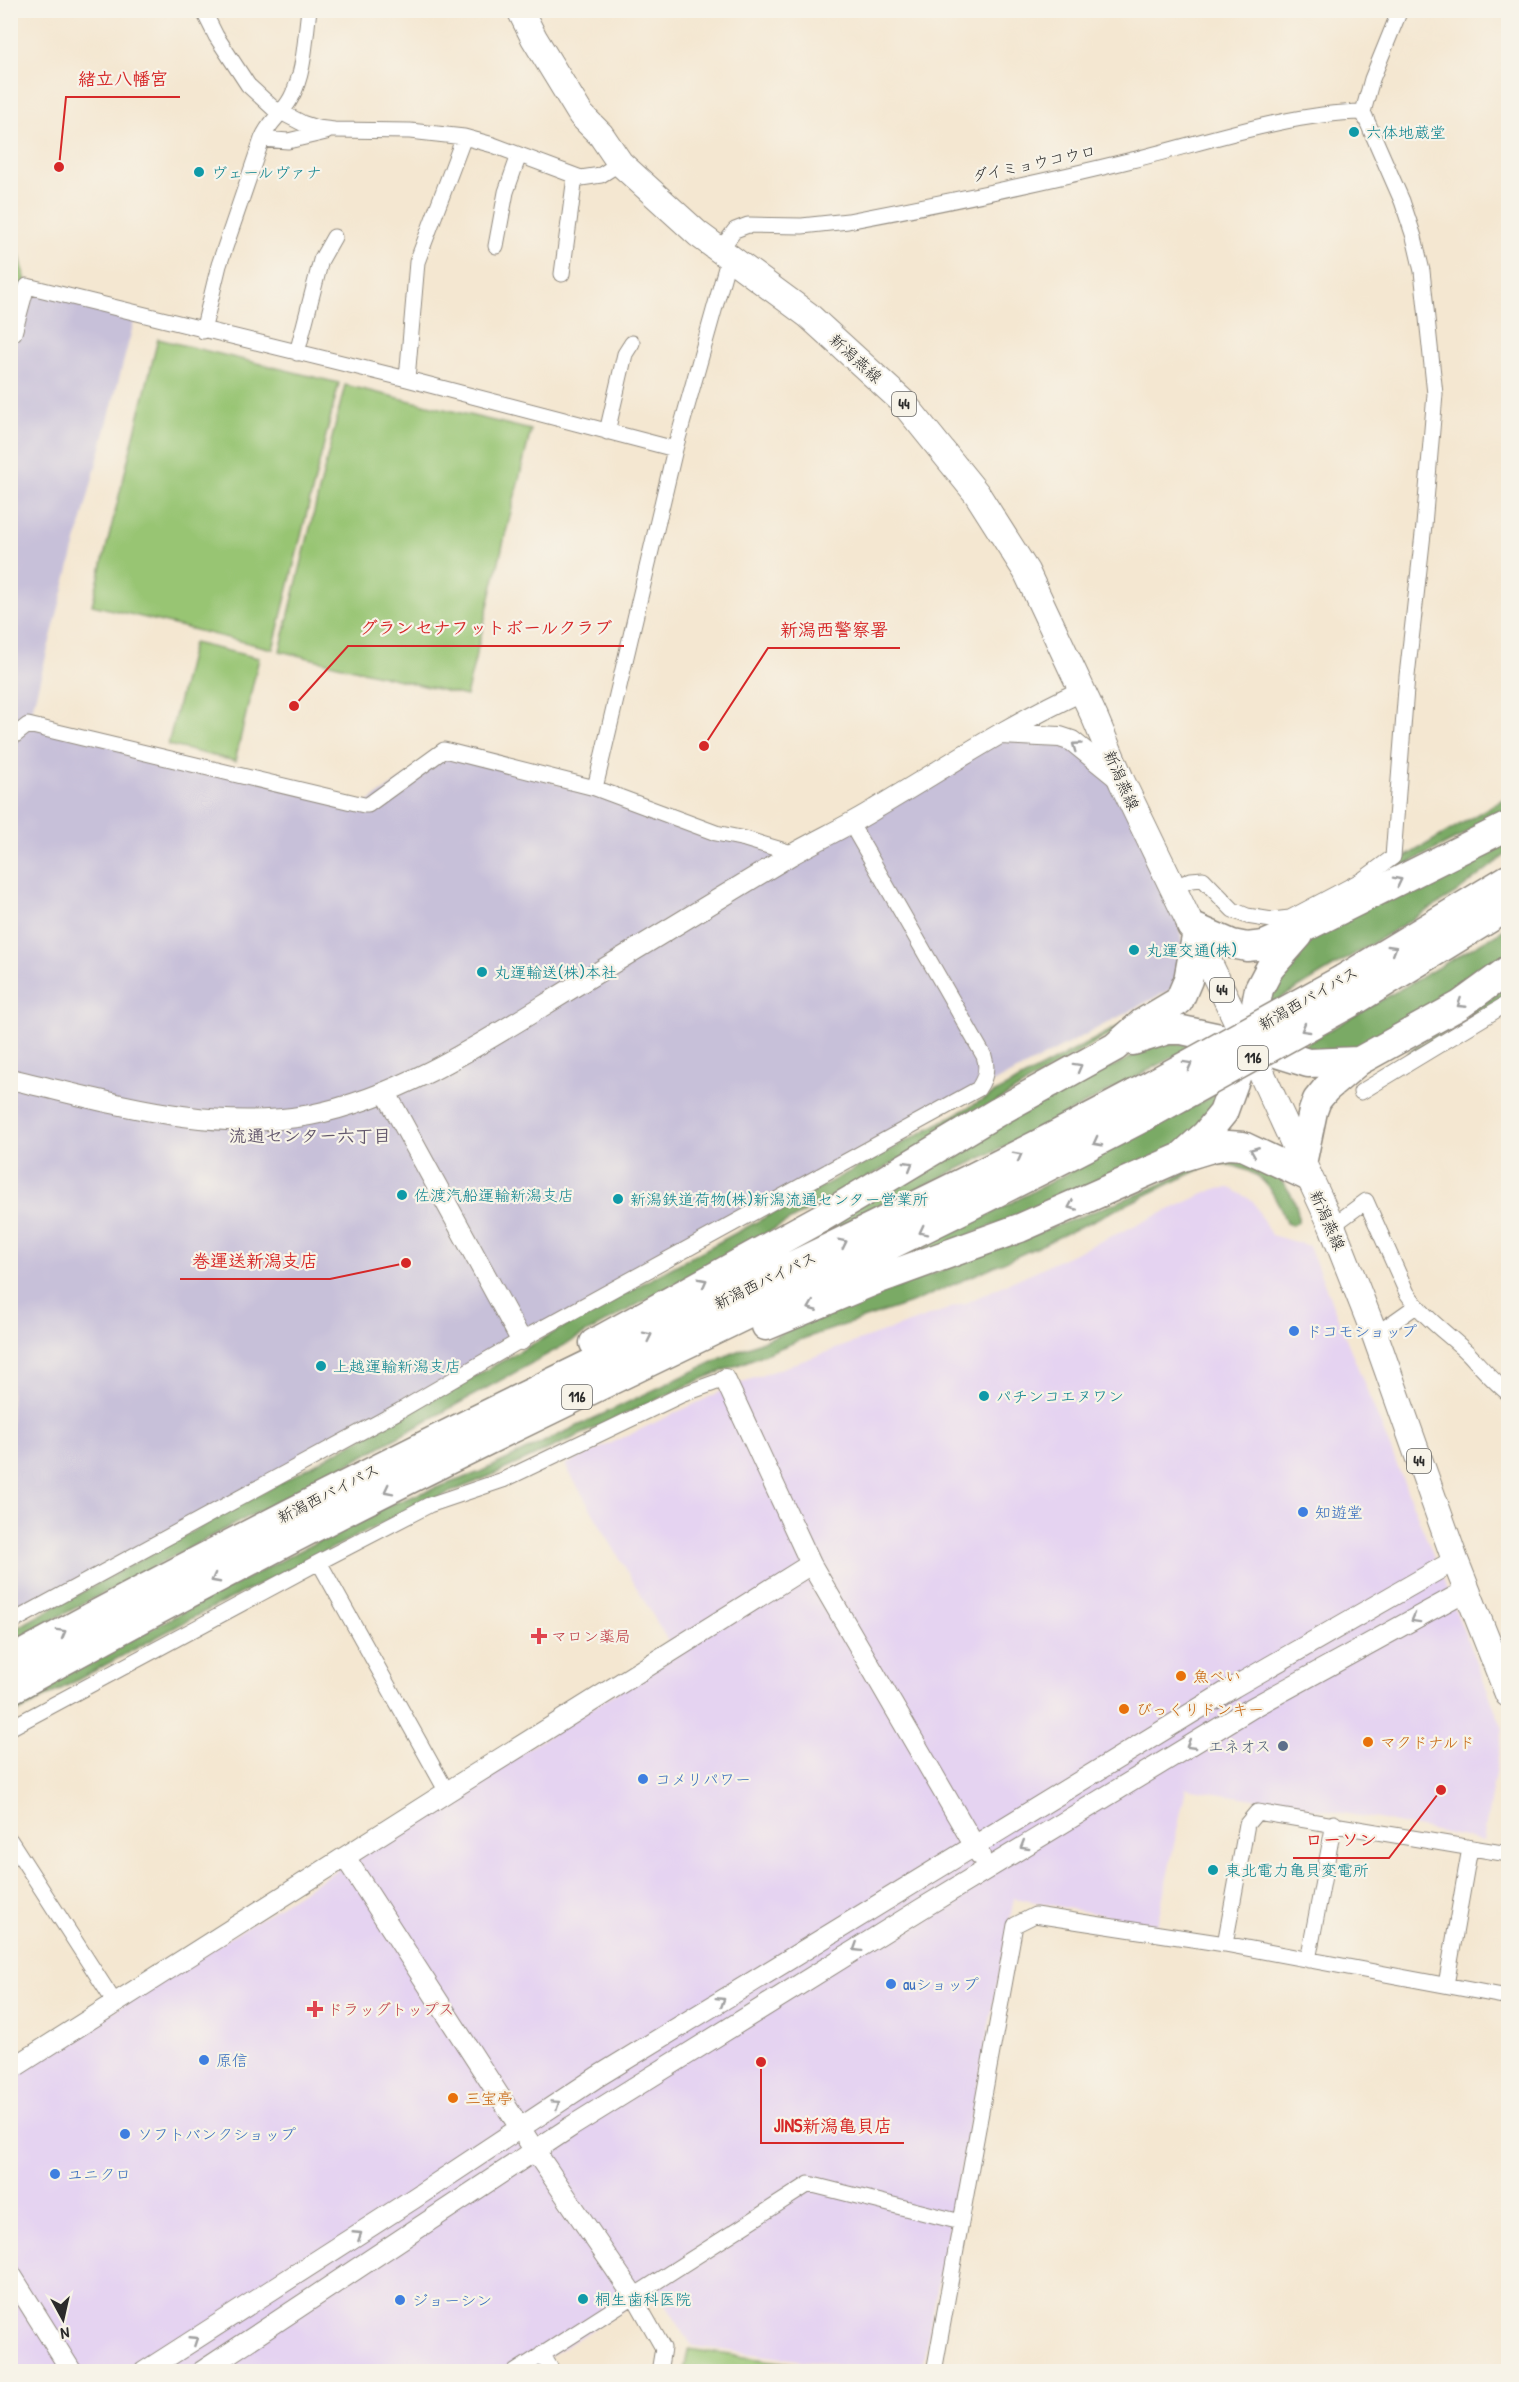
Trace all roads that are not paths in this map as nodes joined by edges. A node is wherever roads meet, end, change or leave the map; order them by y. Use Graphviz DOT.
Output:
graph roads {
  1 [pos="203,10"];
  2 [pos="309,10"];
  3 [pos="520,10"];
  4 [pos="1400,10"];
  5 [pos="1364,112"];
  6 [pos="282,114"];
  7 [pos="334,130"];
  8 [pos="464,137"];
  9 [pos="262,139"];
  10 [pos="519,155"];
  11 [pos="620,163"];
  12 [pos="576,177"];
  13 [pos="334,237"];
  14 [pos="496,246"];
  15 [pos="724,253"];
  16 [pos="562,274"];
  17 [pos="203,331"];
  18 [pos="10,336"];
  19 [pos="632,343"];
  20 [pos="297,353"];
  21 [pos="407,379"];
  22 [pos="607,432"];
  23 [pos="675,449"];
  24 [pos="1082,691"];
  25 [pos="1001,734"];
  26 [pos="10,739"];
  27 [pos="1122,782"];
  28 [pos="595,788"];
  29 [pos="851,824"];
  30 [pos="1509,825"];
  31 [pos="795,854"];
  32 [pos="1509,879"];
  33 [pos="1173,888"];
  34 [pos="1509,908"];
  35 [pos="1306,927"];
  36 [pos="1194,931"];
  37 [pos="1509,970"];
  38 [pos="1349,989"];
  39 [pos="1509,1003"];
  40 [pos="1248,1044"];
  41 [pos="1115,1047"];
  42 [pos="1359,1061"];
  43 [pos="10,1079"];
  44 [pos="1361,1092"];
  45 [pos="386,1093"];
  46 [pos="1179,1158"];
  47 [pos="1304,1170"];
  48 [pos="1332,1226"];
  49 [pos="1416,1306"];
  50 [pos="1375,1335"];
  51 [pos="521,1340"];
  52 [pos="724,1379"];
  53 [pos="1509,1393"];
  54 [pos="423,1459"];
  55 [pos="1455,1560"];
  56 [pos="319,1562"];
  57 [pos="811,1564"];
  58 [pos="1467,1590"];
  59 [pos="10,1623"];
  60 [pos="10,1661"];
  61 [pos="10,1690"];
  62 [pos="1509,1694"];
  63 [pos="10,1728"];
  64 [pos="447,1792"];
  65 [pos="1334,1823"];
  66 [pos="10,1840"];
  67 [pos="974,1845"];
  68 [pos="1470,1848"];
  69 [pos="1509,1854"];
  70 [pos="345,1857"];
  71 [pos="987,1868"];
  72 [pos="1225,1944"];
  73 [pos="1308,1960"];
  74 [pos="1446,1985"];
  75 [pos="1509,1997"];
  76 [pos="115,2003"];
  77 [pos="10,2070"];
  78 [pos="521,2128"];
  79 [pos="535,2151"];
  80 [pos="961,2222"];
  81 [pos="10,2273"];
  82 [pos="633,2295"];
  83 [pos="542,2354"];
  84 [pos="72,2372"];
  85 [pos="144,2372"];
  86 [pos="201,2372"];
  87 [pos="515,2372"];
  88 [pos="553,2372"];
  89 [pos="659,2372"];
  90 [pos="934,2372"];
  1 -- 6 [label="street"];
  2 -- 6 [label="street"];
  3 -- 11 [label="main road, 新潟燕線 / 44"];
  4 -- 5 [label="street"];
  5 -- 15 [label="street, ダイミョウコウロ"];
  5 -- 33 [label="street"];
  6 -- 7 [label="street"];
  6 -- 9 [label="street"];
  7 -- 8 [label="street"];
  7 -- 9 [label="street"];
  8 -- 10 [label="street"];
  8 -- 21 [label="street"];
  9 -- 17 [label="street"];
  10 -- 12 [label="street"];
  10 -- 14 [label="street"];
  11 -- 12 [label="street"];
  11 -- 15 [label="main road, 新潟燕線 / 44"];
  12 -- 16 [label="street"];
  13 -- 20 [label="street"];
  15 -- 23 [label="street"];
  15 -- 24 [label="main road, 新潟燕線 / 44"];
  17 -- 18 [label="street"];
  17 -- 20 [label="street"];
  19 -- 22 [label="street"];
  20 -- 21 [label="street"];
  21 -- 22 [label="street"];
  22 -- 23 [label="street"];
  23 -- 28 [label="street"];
  24 -- 25 [label="street"];
  24 -- 27 [label="main road, 新潟燕線 / 44"];
  27 -- 25 [label="street, one-way"];
  25 -- 29 [label="street"];
  26 -- 28 [label="street"];
  27 -- 33 [label="main road, 新潟燕線 / 44"];
  28 -- 31 [label="street"];
  29 -- 31 [label="street"];
  29 -- 51 [label="street"];
  35 -- 30 [label="highway, one-way"];
  31 -- 45 [label="street"];
  38 -- 32 [label="highway, 新潟西バイパス / 116, one-way"];
  33 -- 36 [label="main road, 新潟燕線 / 44"];
  34 -- 38 [label="highway, 新潟西バイパス / 116"];
  35 -- 36 [label="highway"];
  35 -- 40 [label="highway"];
  36 -- 40 [label="main road, 新潟燕線 / 44"];
  36 -- 41 [label="highway"];
  37 -- 42 [label="highway, one-way"];
  38 -- 54 [label="highway, 新潟西バイパス / 116, bridge"];
  39 -- 44 [label="street"];
  40 -- 41 [label="highway"];
  40 -- 42 [label="highway"];
  40 -- 46 [label="highway"];
  40 -- 47 [label="main road, 新潟燕線 / 44"];
  54 -- 41 [label="highway, one-way"];
  42 -- 47 [label="highway"];
  43 -- 45 [label="street"];
  45 -- 51 [label="street"];
  47 -- 46 [label="highway, one-way"];
  46 -- 54 [label="highway, one-way"];
  47 -- 48 [label="main road, 新潟燕線 / 44"];
  48 -- 49 [label="street"];
  48 -- 50 [label="main road, 新潟燕線 / 44"];
  49 -- 50 [label="street"];
  49 -- 53 [label="street"];
  50 -- 55 [label="main road, 新潟燕線 / 44"];
  51 -- 59 [label="street"];
  52 -- 56 [label="street"];
  52 -- 57 [label="street"];
  60 -- 54 [label="highway, 新潟西バイパス / 116, one-way"];
  54 -- 61 [label="highway, 新潟西バイパス / 116, one-way"];
  55 -- 58 [label="main road, 新潟燕線 / 44"];
  55 -- 67 [label="street"];
  56 -- 63 [label="street"];
  56 -- 64 [label="street"];
  57 -- 64 [label="street"];
  57 -- 67 [label="street"];
  58 -- 62 [label="main road, 新潟燕線 / 44"];
  58 -- 71 [label="street, one-way"];
  64 -- 70 [label="street"];
  65 -- 68 [label="street"];
  65 -- 72 [label="street"];
  65 -- 73 [label="street"];
  66 -- 76 [label="street"];
  67 -- 71 [label="street"];
  78 -- 67 [label="street, one-way"];
  68 -- 69 [label="street"];
  68 -- 74 [label="street"];
  70 -- 76 [label="street"];
  70 -- 78 [label="street"];
  71 -- 79 [label="street, one-way"];
  72 -- 73 [label="street"];
  72 -- 80 [label="street"];
  73 -- 74 [label="street"];
  74 -- 75 [label="street"];
  76 -- 77 [label="street"];
  78 -- 79 [label="street"];
  85 -- 78 [label="street, one-way"];
  79 -- 82 [label="street"];
  79 -- 86 [label="street"];
  80 -- 82 [label="street"];
  80 -- 90 [label="street"];
  81 -- 84 [label="street"];
  82 -- 83 [label="street"];
  82 -- 89 [label="street"];
  83 -- 87 [label="street"];
  83 -- 88 [label="street"];
}
